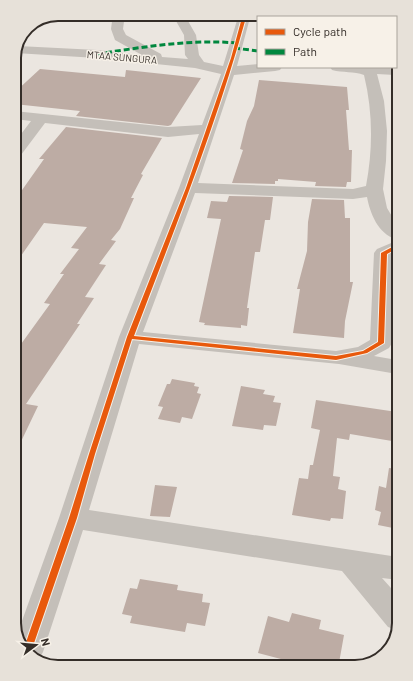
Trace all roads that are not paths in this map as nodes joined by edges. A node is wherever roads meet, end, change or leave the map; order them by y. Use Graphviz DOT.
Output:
graph roads {
  1 [pos="118,21"];
  2 [pos="182,21"];
  3 [pos="243,21"];
  4 [pos="22,50"];
  5 [pos="162,60"];
  6 [pos="197,64"];
  7 [pos="230,64"];
  8 [pos="257,66"];
  9 [pos="360,68"];
  10 [pos="392,72"];
  11 [pos="21,116"];
  12 [pos="41,118"];
  13 [pos="208,129"];
  14 [pos="168,132"];
  15 [pos="21,144"];
  16 [pos="198,157"];
  17 [pos="188,188"];
  18 [pos="382,212"];
  19 [pos="390,250"];
  20 [pos="130,337"];
  21 [pos="336,358"];
  22 [pos="392,366"];
  23 [pos="72,518"];
  24 [pos="352,563"];
  25 [pos="392,569"];
  26 [pos="392,610"];
  27 [pos="29,646"];
  1 -- 5 [label="street"];
  2 -- 6 [label="street"];
  3 -- 7 [label="street"];
  4 -- 5 [label="street, MTAA SUNGURA"];
  5 -- 6 [label="street, MTAA SUNGURA"];
  6 -- 7 [label="street, MTAA SUNGURA"];
  7 -- 8 [label="street, MTAA SUNGURA"];
  7 -- 13 [label="street"];
  9 -- 10 [label="street"];
  9 -- 18 [label="street"];
  11 -- 12 [label="street"];
  12 -- 14 [label="street"];
  12 -- 15 [label="street"];
  13 -- 14 [label="street"];
  13 -- 16 [label="street"];
  14 -- 16 [label="street"];
  16 -- 17 [label="street"];
  17 -- 18 [label="street"];
  17 -- 20 [label="street"];
  18 -- 19 [label="street"];
  19 -- 21 [label="street"];
  20 -- 21 [label="street"];
  20 -- 23 [label="street"];
  21 -- 22 [label="street"];
  23 -- 24 [label="street"];
  23 -- 27 [label="street"];
  24 -- 25 [label="street"];
  24 -- 26 [label="street"];
}
